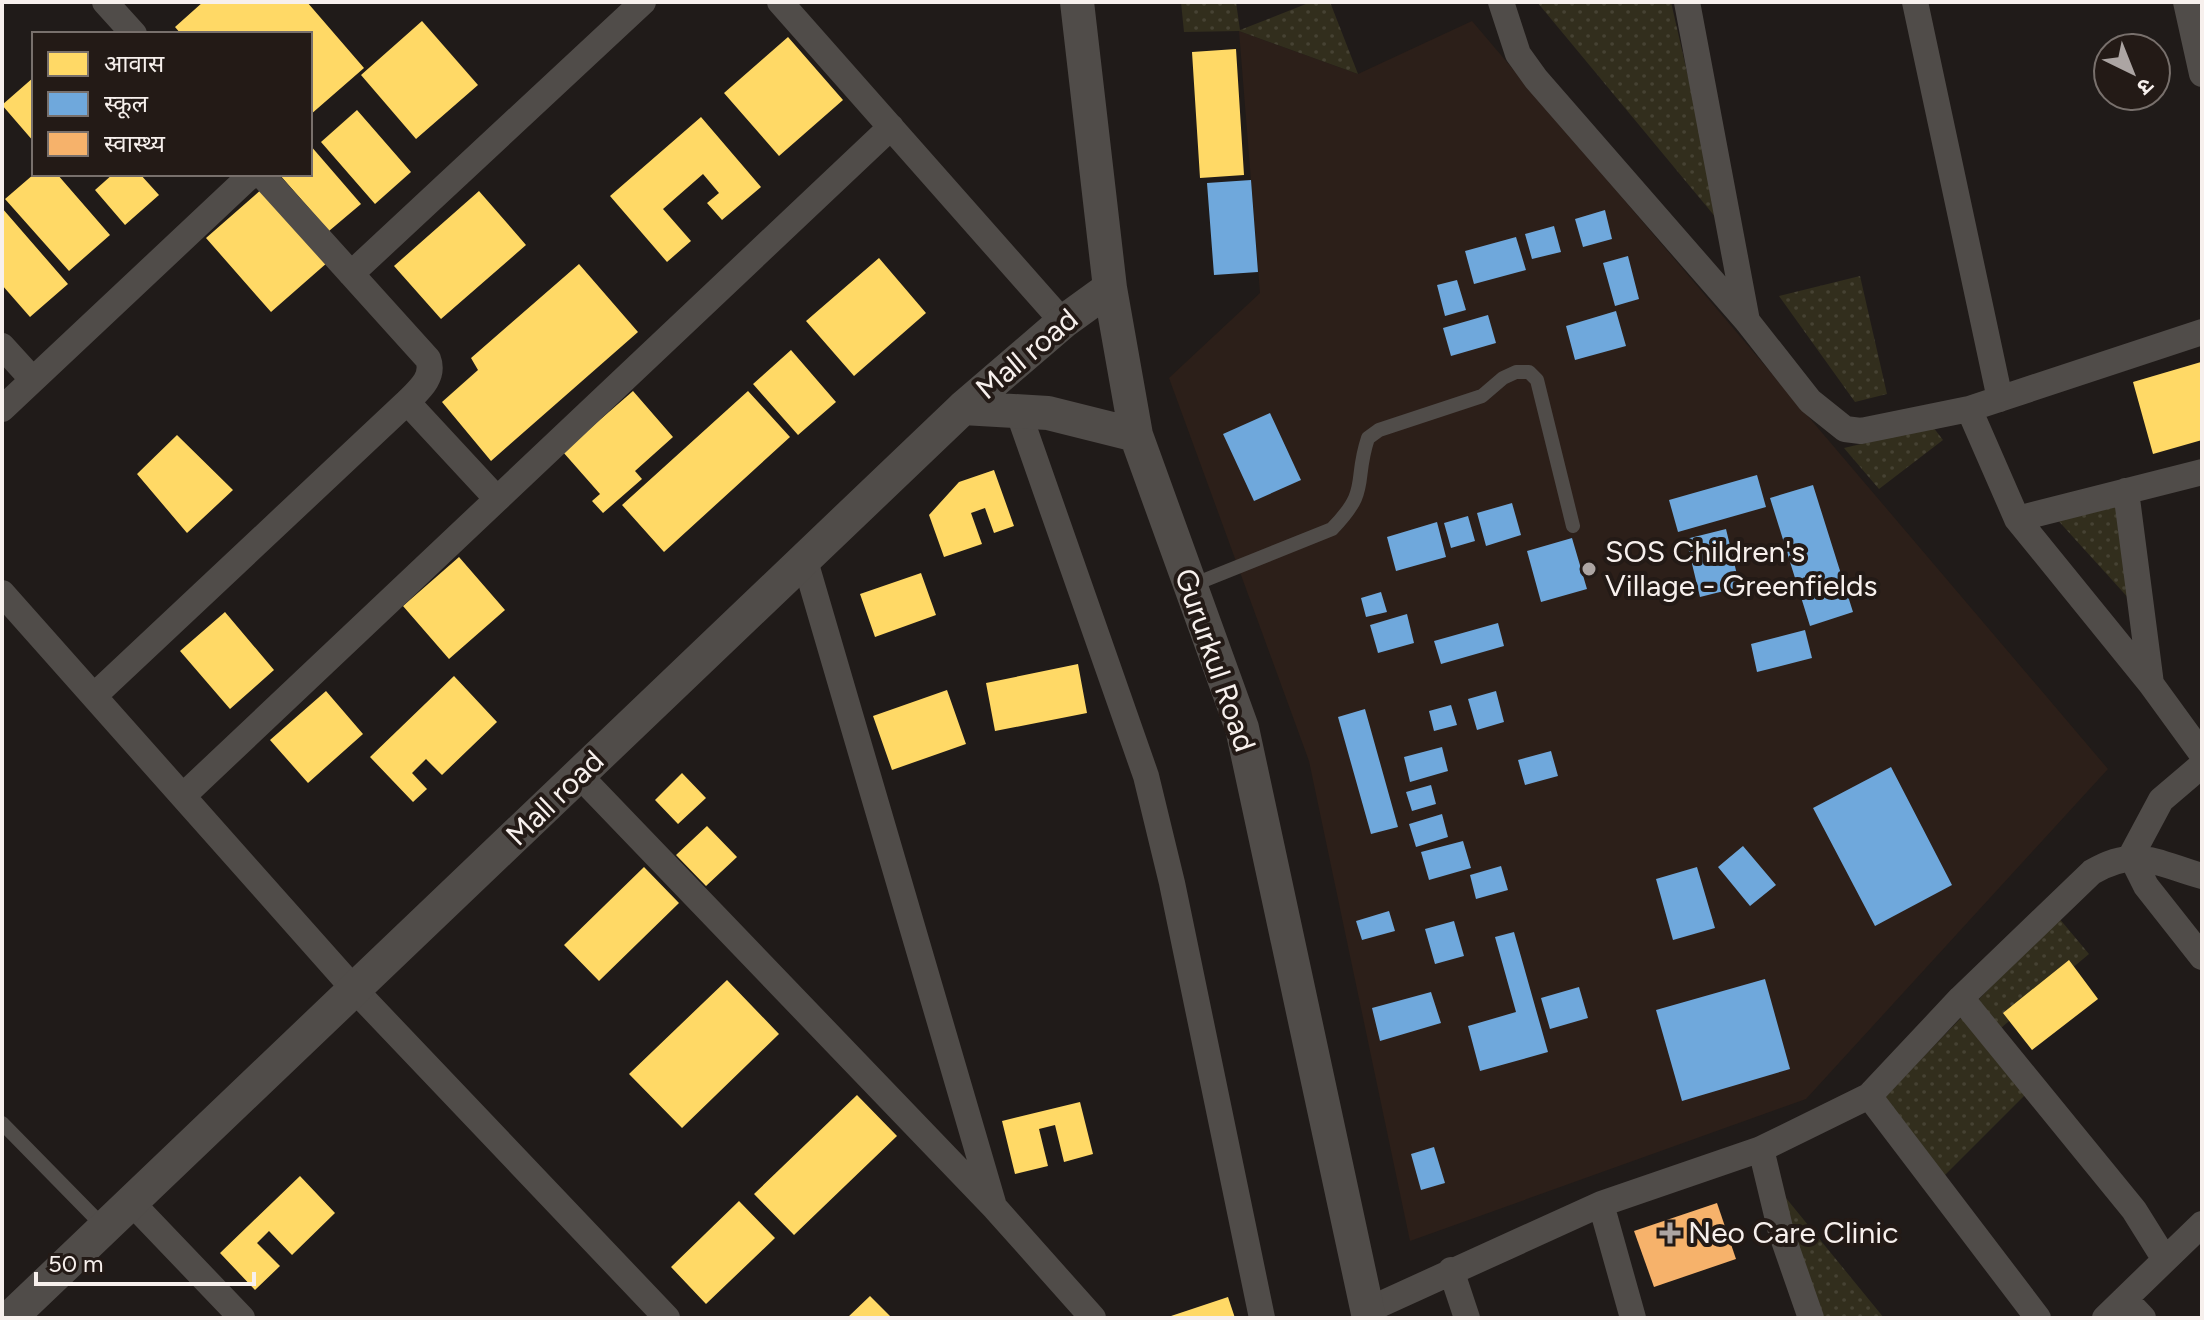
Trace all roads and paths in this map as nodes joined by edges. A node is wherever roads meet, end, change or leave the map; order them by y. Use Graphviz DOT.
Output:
graph roads {
  1 [pos="105,2"];
  2 [pos="643,2"];
  3 [pos="780,2"];
  4 [pos="1077,2"];
  5 [pos="1501,2"];
  6 [pos="1687,2"];
  7 [pos="1915,2"];
  8 [pos="2186,2"];
  9 [pos="2198,30"];
  10 [pos="132,32"];
  11 [pos="2202,74"];
  12 [pos="891,127"];
  13 [pos="250,176"];
  14 [pos="263,176"];
  15 [pos="351,274"];
  16 [pos="1110,288"];
  17 [pos="1747,321"];
  18 [pos="1063,322"];
  19 [pos="2202,332"];
  20 [pos="2,346"];
  21 [pos="33,380"];
  22 [pos="2000,399"];
  23 [pos="407,402"];
  24 [pos="963,408"];
  25 [pos="2,409"];
  26 [pos="1969,409"];
  27 [pos="1018,411"];
  28 [pos="1136,435"];
  29 [pos="2202,472"];
  30 [pos="2126,491"];
  31 [pos="497,499"];
  32 [pos="2017,519"];
  33 [pos="1573,526"];
  34 [pos="805,561"];
  35 [pos="1190,587"];
  36 [pos="2,593"];
  37 [pos="2151,684"];
  38 [pos="94,696"];
  39 [pos="2202,754"];
  40 [pos="2202,765"];
  41 [pos="579,775"];
  42 [pos="183,796"];
  43 [pos="2131,856"];
  44 [pos="2202,876"];
  45 [pos="2202,957"];
  46 [pos="354,989"];
  47 [pos="1961,998"];
  48 [pos="1869,1096"];
  49 [pos="2,1123"];
  50 [pos="1761,1149"];
  51 [pos="131,1202"];
  52 [pos="1601,1204"];
  53 [pos="995,1208"];
  54 [pos="2202,1224"];
  55 [pos="105,1228"];
  56 [pos="2164,1258"];
  57 [pos="1451,1270"];
  58 [pos="2134,1308"];
  59 [pos="1369,1314"];
  60 [pos="10,1318"];
  61 [pos="242,1318"];
  62 [pos="667,1318"];
  63 [pos="1093,1318"];
  64 [pos="1262,1318"];
  65 [pos="1467,1318"];
  66 [pos="1633,1318"];
  67 [pos="1811,1318"];
  68 [pos="2038,1318"];
  69 [pos="2105,1318"];
  1 -- 10 [label="street"];
  2 -- 15 [label="street"];
  3 -- 12 [label="street"];
  4 -- 16 [label="street, Gururkul Road"];
  5 -- 17 [label="street"];
  6 -- 17 [label="street"];
  7 -- 22 [label="street"];
  8 -- 9 [label="street"];
  9 -- 11 [label="street"];
  12 -- 18 [label="street"];
  12 -- 31 [label="street"];
  13 -- 21 [label="street"];
  14 -- 15 [label="street"];
  15 -- 23 [label="street"];
  16 -- 18 [label="street, Mall road"];
  16 -- 28 [label="street, Gururkul Road"];
  17 -- 26 [label="street"];
  18 -- 24 [label="street, Mall road"];
  19 -- 22 [label="street"];
  20 -- 21 [label="street"];
  21 -- 25 [label="street"];
  22 -- 26 [label="street"];
  23 -- 31 [label="street"];
  23 -- 38 [label="street"];
  24 -- 27 [label="street"];
  24 -- 34 [label="street, Mall road"];
  26 -- 32 [label="street"];
  27 -- 28 [label="street"];
  27 -- 64 [label="street"];
  28 -- 35 [label="street, Gururkul Road"];
  29 -- 30 [label="street"];
  30 -- 32 [label="street"];
  30 -- 37 [label="street"];
  31 -- 42 [label="street"];
  32 -- 37 [label="street"];
  33 -- 35 [label="lane"];
  34 -- 41 [label="street, Mall road"];
  34 -- 53 [label="street"];
  35 -- 59 [label="street, Gururkul Road"];
  36 -- 38 [label="street"];
  37 -- 39 [label="street"];
  38 -- 42 [label="street"];
  40 -- 43 [label="street"];
  41 -- 46 [label="street, Mall road"];
  41 -- 53 [label="street"];
  42 -- 46 [label="street"];
  43 -- 44 [label="street"];
  43 -- 45 [label="street"];
  43 -- 47 [label="street"];
  46 -- 51 [label="street, Mall road"];
  46 -- 62 [label="street"];
  47 -- 48 [label="street"];
  47 -- 56 [label="street"];
  48 -- 50 [label="street"];
  48 -- 68 [label="street"];
  49 -- 55 [label="lane"];
  50 -- 52 [label="street"];
  50 -- 67 [label="street"];
  51 -- 55 [label="street, Mall road"];
  51 -- 61 [label="street"];
  52 -- 57 [label="street"];
  52 -- 66 [label="street"];
  53 -- 63 [label="street"];
  54 -- 56 [label="street"];
  55 -- 60 [label="street, Mall road"];
  56 -- 58 [label="street"];
  57 -- 59 [label="street"];
  57 -- 65 [label="street"];
  58 -- 69 [label="street"];
}
